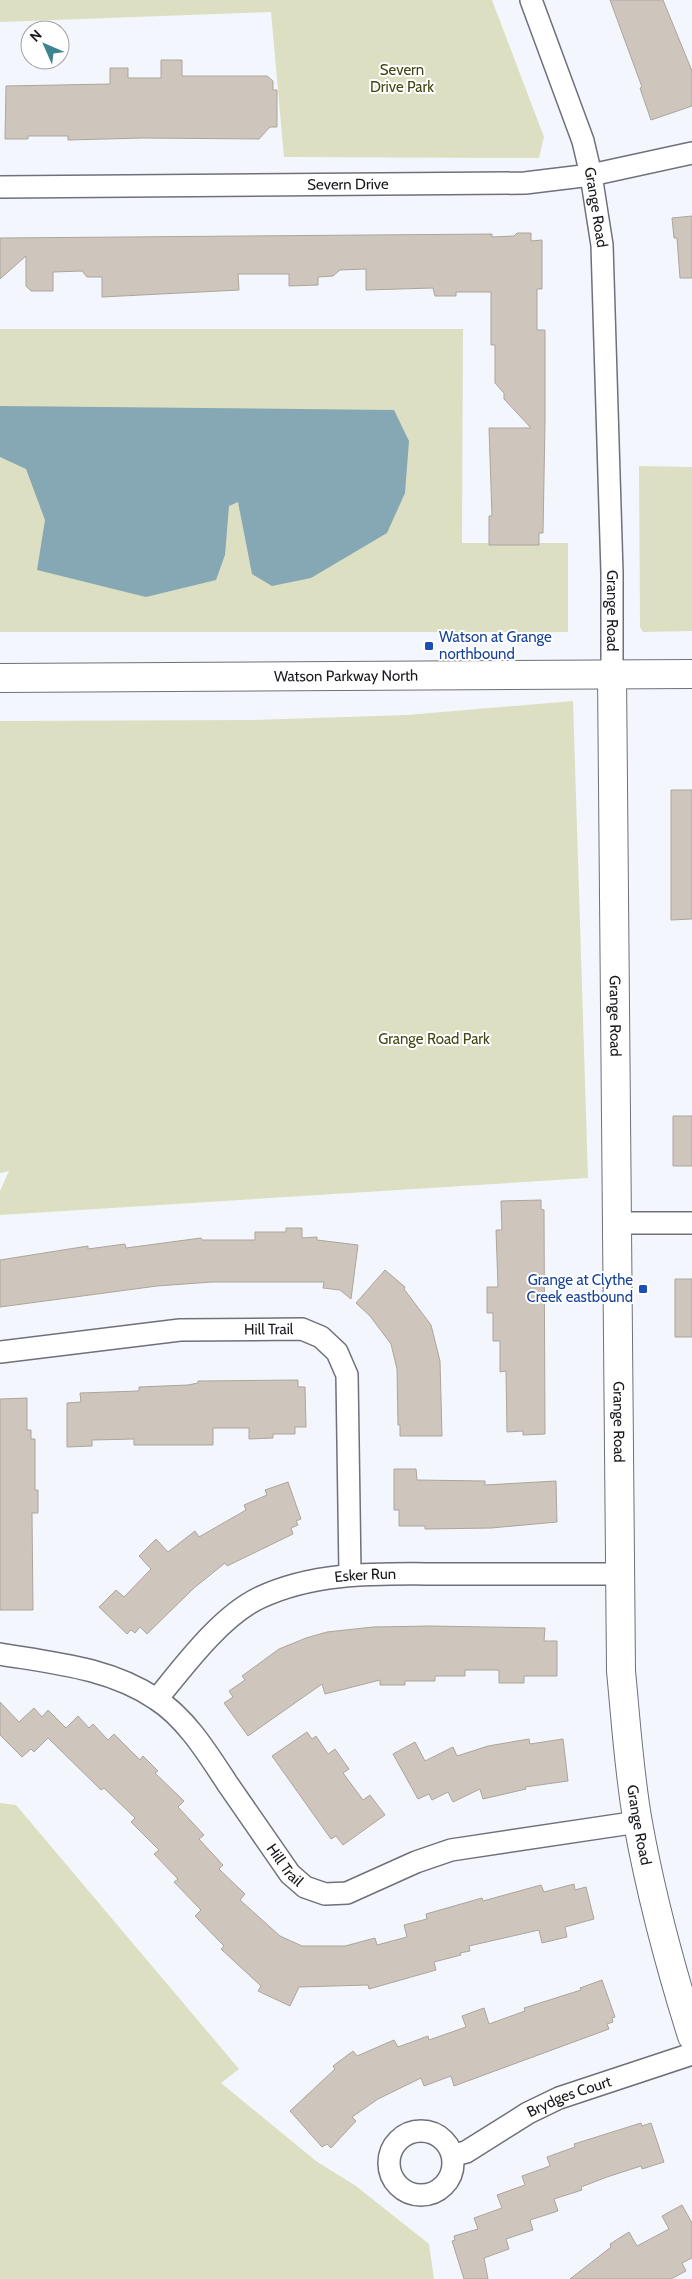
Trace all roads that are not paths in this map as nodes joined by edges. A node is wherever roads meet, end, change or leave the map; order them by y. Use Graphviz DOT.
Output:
graph roads {
  1 [pos="531,0"];
  2 [pos="692,153"];
  3 [pos="592,175"];
  4 [pos="0,187"];
  5 [pos="612,674"];
  6 [pos="692,674"];
  7 [pos="0,678"];
  8 [pos="618,1223"];
  9 [pos="692,1223"];
  10 [pos="0,1352"];
  11 [pos="350,1574"];
  12 [pos="619,1574"];
  13 [pos="0,1654"];
  14 [pos="157,1699"];
  15 [pos="638,1822"];
  16 [pos="692,2036"];
  17 [pos="692,2054"];
  18 [pos="454,2155"];
  1 -- 3 [label="street, Grange Road"];
  2 -- 3 [label="street, Severn Drive"];
  3 -- 4 [label="street, Severn Drive"];
  3 -- 5 [label="street, Grange Road"];
  5 -- 6 [label="street, Watson Parkway North"];
  5 -- 7 [label="street, Watson Parkway North"];
  5 -- 8 [label="street, Grange Road"];
  8 -- 9 [label="street"];
  8 -- 12 [label="street, Grange Road"];
  10 -- 11 [label="street, Hill Trail"];
  11 -- 12 [label="street, Esker Run"];
  11 -- 14 [label="street, Esker Run"];
  12 -- 15 [label="street, Grange Road"];
  13 -- 14 [label="street, Hill Trail"];
  14 -- 15 [label="street, Hill Trail"];
  15 -- 16 [label="street, Grange Road"];
  17 -- 18 [label="street, Brydges Court"];
}
